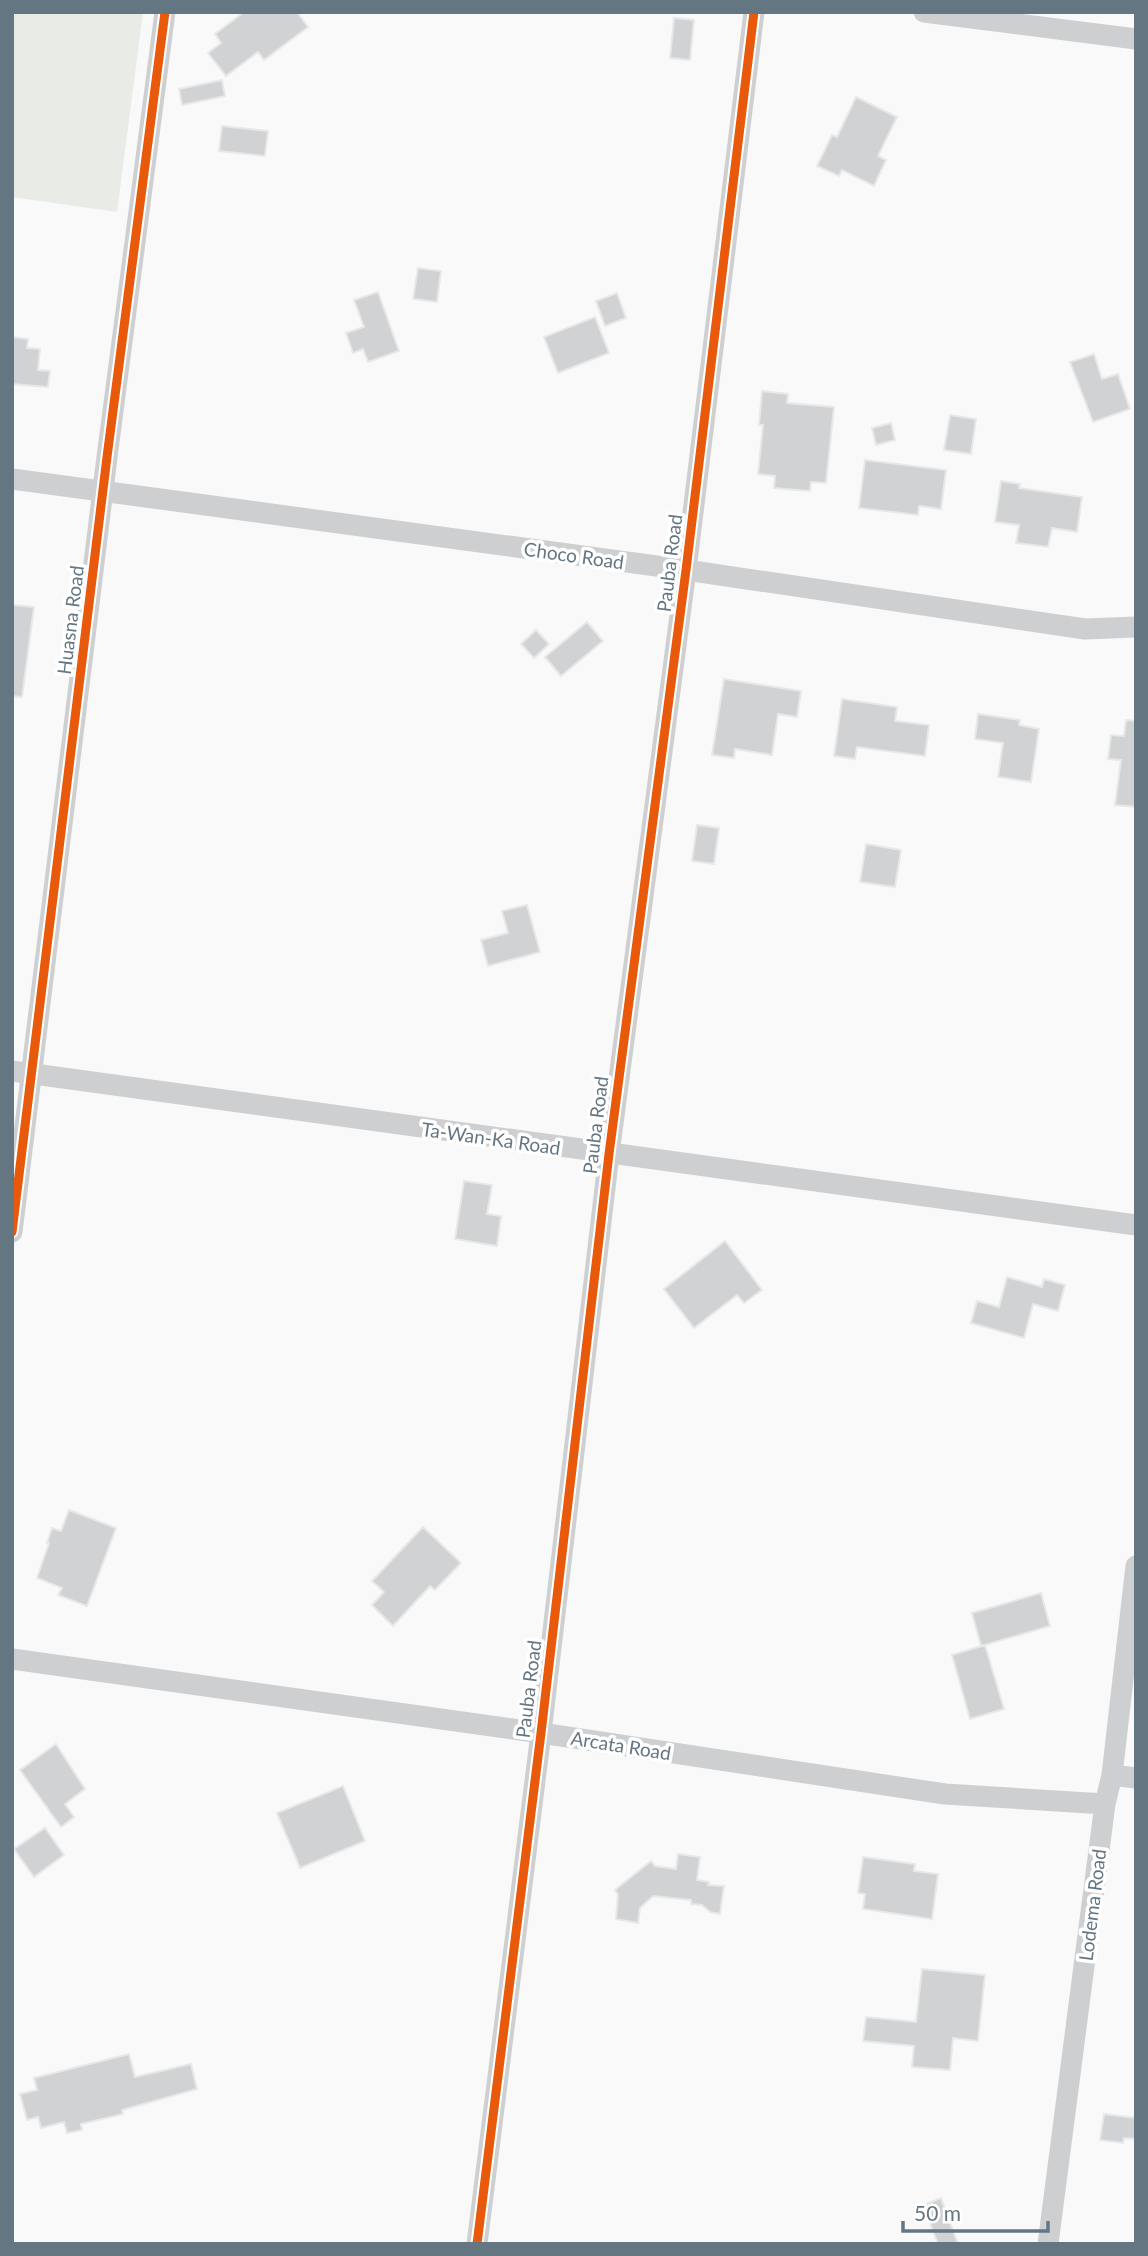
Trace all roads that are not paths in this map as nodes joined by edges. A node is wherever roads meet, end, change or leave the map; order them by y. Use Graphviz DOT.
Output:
graph roads {
  1 [pos="165,12"];
  2 [pos="754,12"];
  3 [pos="924,12"];
  4 [pos="1136,39"];
  5 [pos="12,479"];
  6 [pos="103,492"];
  7 [pos="686,570"];
  8 [pos="1136,627"];
  9 [pos="22,1072"];
  10 [pos="609,1154"];
  11 [pos="1136,1225"];
  12 [pos="12,1231"];
  13 [pos="1136,1566"];
  14 [pos="12,1659"];
  15 [pos="541,1733"];
  16 [pos="1112,1775"];
  17 [pos="1136,1778"];
  18 [pos="1105,1804"];
  19 [pos="477,2244"];
  20 [pos="1048,2244"];
  1 -- 6 [label="street, Huasna Road"];
  2 -- 7 [label="street, Pauba Road"];
  3 -- 4 [label="street"];
  5 -- 6 [label="street, Choco Road"];
  6 -- 7 [label="street, Choco Road"];
  6 -- 9 [label="street, Huasna Road"];
  7 -- 8 [label="street, Choco Road"];
  7 -- 10 [label="street, Pauba Road"];
  9 -- 10 [label="street, Ta-Wan-Ka Road"];
  9 -- 12 [label="street, Huasna Road"];
  10 -- 11 [label="street, Ta-Wan-Ka Road"];
  10 -- 15 [label="street, Pauba Road"];
  13 -- 16 [label="street, Lodema Road"];
  14 -- 15 [label="street, Arcata Road"];
  15 -- 18 [label="street, Arcata Road"];
  15 -- 19 [label="street, Pauba Road"];
  16 -- 17 [label="street"];
  16 -- 18 [label="street, Lodema Road"];
  18 -- 20 [label="street, Lodema Road"];
}
